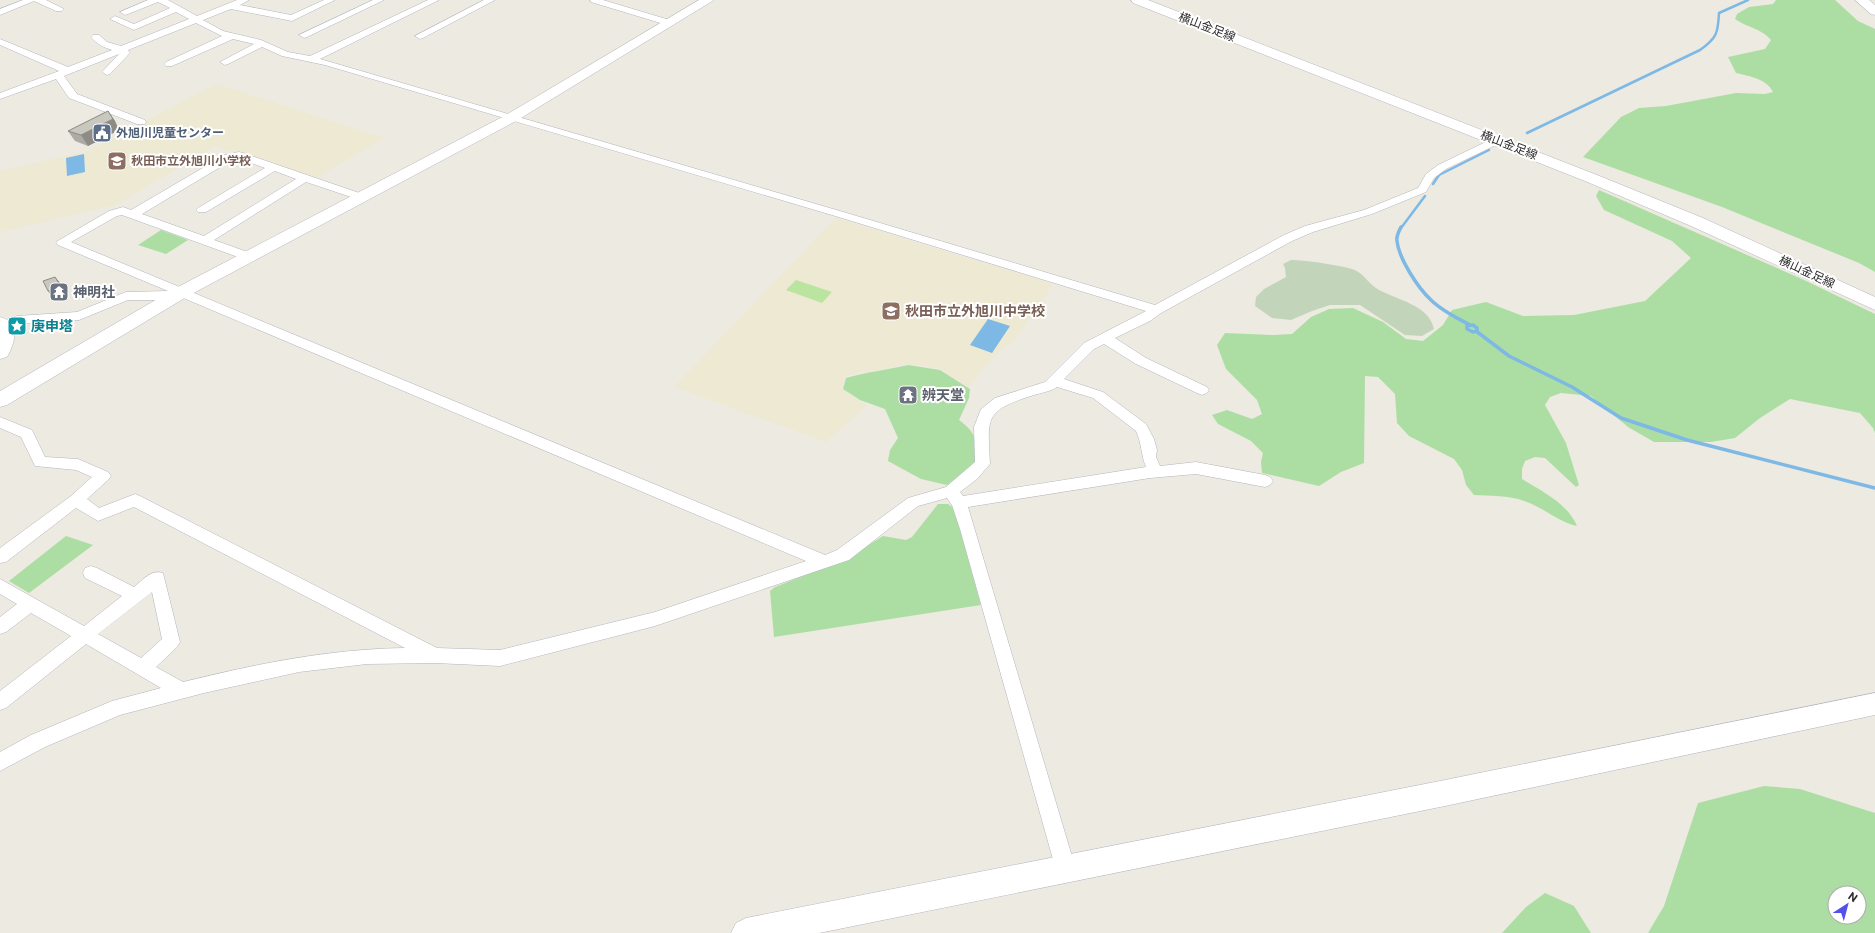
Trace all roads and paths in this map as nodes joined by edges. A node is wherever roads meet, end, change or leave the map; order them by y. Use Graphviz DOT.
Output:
graph roads {
  1 [pos="31,0"];
  2 [pos="38,0"];
  3 [pos="156,0"];
  4 [pos="161,0"];
  5 [pos="246,0"];
  6 [pos="331,0"];
  7 [pos="380,0"];
  8 [pos="435,0"];
  9 [pos="491,0"];
  10 [pos="594,0"];
  11 [pos="708,0"];
  12 [pos="1137,0"];
  13 [pos="1153,0"];
  14 [pos="1861,0"];
  15 [pos="231,6"];
  16 [pos="59,9"];
  17 [pos="176,9"];
  18 [pos="1875,11"];
  19 [pos="0,12"];
  20 [pos="125,12"];
  21 [pos="115,19"];
  22 [pos="195,21"];
  23 [pos="670,23"];
  24 [pos="304,35"];
  25 [pos="231,36"];
  26 [pos="420,36"];
  27 [pos="96,37"];
  28 [pos="0,42"];
  29 [pos="262,44"];
  30 [pos="122,50"];
  31 [pos="310,60"];
  32 [pos="225,62"];
  33 [pos="169,64"];
  34 [pos="107,72"];
  35 [pos="63,73"];
  36 [pos="0,96"];
  37 [pos="511,118"];
  38 [pos="141,122"];
  39 [pos="1498,140"];
  40 [pos="274,167"];
  41 [pos="304,178"];
  42 [pos="361,197"];
  43 [pos="202,210"];
  44 [pos="133,214"];
  45 [pos="205,240"];
  46 [pos="249,257"];
  47 [pos="178,295"];
  48 [pos="1875,295"];
  49 [pos="1875,304"];
  50 [pos="1156,310"];
  51 [pos="2,325"];
  52 [pos="1105,338"];
  53 [pos="0,353"];
  54 [pos="1054,381"];
  55 [pos="1202,390"];
  56 [pos="0,400"];
  57 [pos="0,422"];
  58 [pos="1155,472"];
  59 [pos="1265,480"];
  60 [pos="955,497"];
  61 [pos="76,500"];
  62 [pos="0,557"];
  63 [pos="826,562"];
  64 [pos="91,573"];
  65 [pos="0,586"];
  66 [pos="135,595"];
  67 [pos="30,604"];
  68 [pos="0,627"];
  69 [pos="83,635"];
  70 [pos="435,656"];
  71 [pos="142,668"];
  72 [pos="180,690"];
  73 [pos="0,702"];
  74 [pos="1875,704"];
  75 [pos="1,761"];
  76 [pos="1066,870"];
  77 [pos="746,933"];
  1 -- 19 [label="street"];
  2 -- 16 [label="street"];
  3 -- 20 [label="street"];
  4 -- 17 [label="street"];
  5 -- 15 [label="street"];
  6 -- 15 [label="street"];
  7 -- 24 [label="street"];
  8 -- 31 [label="street"];
  9 -- 26 [label="street"];
  10 -- 23 [label="street"];
  11 -- 23 [label="street"];
  12 -- 39 [label="street, 横山金足線"];
  13 -- 48 [label="street, 横山金足線"];
  14 -- 18 [label="street"];
  15 -- 22 [label="street"];
  17 -- 21 [label="street"];
  17 -- 22 [label="street"];
  22 -- 25 [label="street"];
  22 -- 30 [label="street"];
  23 -- 37 [label="street"];
  25 -- 29 [label="street"];
  25 -- 33 [label="street"];
  27 -- 30 [label="street"];
  28 -- 35 [label="street"];
  29 -- 31 [label="street"];
  29 -- 32 [label="street"];
  30 -- 34 [label="street"];
  30 -- 35 [label="street"];
  31 -- 37 [label="street"];
  35 -- 36 [label="street"];
  35 -- 38 [label="street"];
  37 -- 42 [label="street"];
  37 -- 50 [label="street"];
  39 -- 49 [label="street, 横山金足線"];
  39 -- 50 [label="street"];
  40 -- 41 [label="street"];
  40 -- 43 [label="street"];
  40 -- 44 [label="street"];
  41 -- 42 [label="street"];
  41 -- 45 [label="street"];
  42 -- 46 [label="street"];
  44 -- 45 [label="street"];
  44 -- 47 [label="street"];
  45 -- 46 [label="street"];
  46 -- 47 [label="street"];
  47 -- 51 [label="street"];
  47 -- 56 [label="street"];
  47 -- 63 [label="street"];
  50 -- 52 [label="street"];
  51 -- 53 [label="street"];
  52 -- 54 [label="street"];
  52 -- 55 [label="street"];
  54 -- 58 [label="street"];
  54 -- 60 [label="street"];
  57 -- 61 [label="street"];
  58 -- 59 [label="street"];
  58 -- 60 [label="street"];
  60 -- 63 [label="street"];
  60 -- 76 [label="street"];
  61 -- 62 [label="street"];
  61 -- 70 [label="street"];
  63 -- 70 [label="street"];
  64 -- 66 [label="street"];
  65 -- 67 [label="street"];
  66 -- 69 [label="street"];
  66 -- 71 [label="street"];
  67 -- 68 [label="street"];
  67 -- 69 [label="street"];
  69 -- 71 [label="street"];
  69 -- 73 [label="street"];
  70 -- 72 [label="street"];
  71 -- 72 [label="street"];
  72 -- 75 [label="street"];
  74 -- 76 [label="street"];
  76 -- 77 [label="street"];
}
